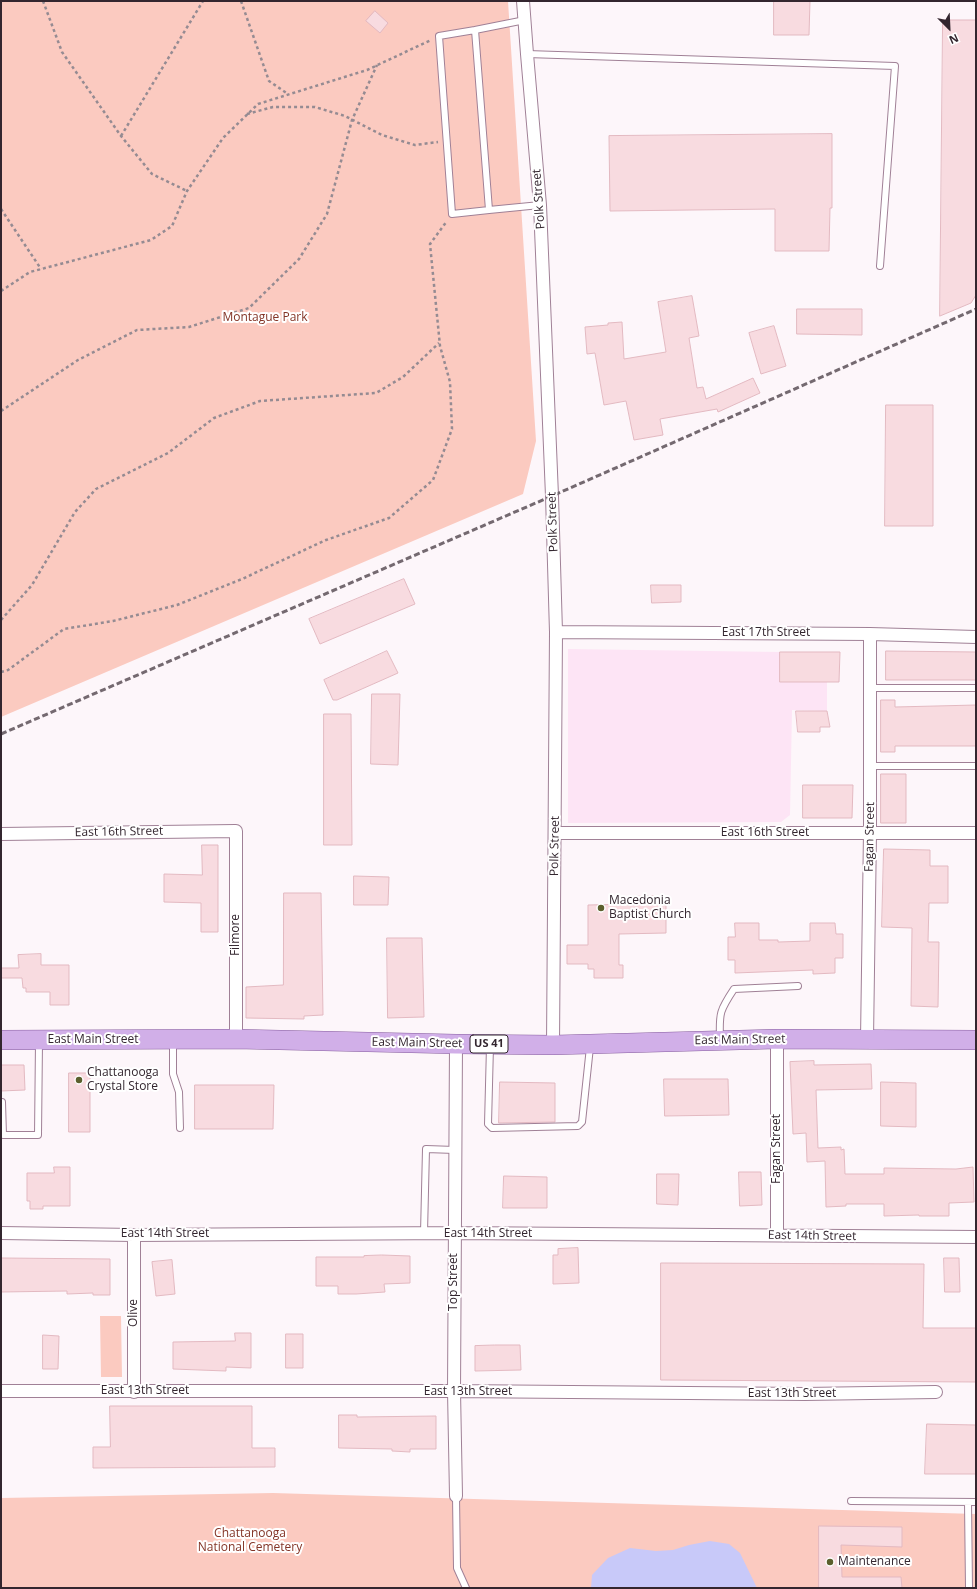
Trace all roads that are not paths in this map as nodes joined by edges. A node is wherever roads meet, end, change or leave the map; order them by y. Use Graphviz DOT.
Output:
graph roads {
  1 [pos="523,1"];
  2 [pos="525,20"];
  3 [pos="475,30"];
  4 [pos="526,54"];
  5 [pos="540,205"];
  6 [pos="489,210"];
  7 [pos="880,266"];
  8 [pos="556,632"];
  9 [pos="870,634"];
  10 [pos="976,637"];
  11 [pos="870,688"];
  12 [pos="976,688"];
  13 [pos="870,766"];
  14 [pos="976,766"];
  15 [pos="236,831"];
  16 [pos="870,832"];
  17 [pos="976,833"];
  18 [pos="1,834"];
  19 [pos="555,834"];
  20 [pos="798,986"];
  21 [pos="174,1039"];
  22 [pos="236,1039"];
  23 [pos="777,1039"];
  24 [pos="867,1039"];
  25 [pos="1,1040"];
  26 [pos="39,1040"];
  27 [pos="720,1040"];
  28 [pos="976,1040"];
  29 [pos="456,1044"];
  30 [pos="490,1044"];
  31 [pos="591,1044"];
  32 [pos="553,1045"];
  33 [pos="2,1102"];
  34 [pos="180,1128"];
  35 [pos="455,1150"];
  36 [pos="1,1233"];
  37 [pos="454,1233"];
  38 [pos="424,1234"];
  39 [pos="134,1235"];
  40 [pos="777,1235"];
  41 [pos="976,1237"];
  42 [pos="1,1391"];
  43 [pos="134,1392"];
  44 [pos="454,1392"];
  45 [pos="936,1392"];
  46 [pos="456,1496"];
  47 [pos="851,1501"];
  48 [pos="968,1502"];
  49 [pos="976,1502"];
  50 [pos="466,1588"];
  51 [pos="969,1588"];
  1 -- 2 [label="street, Polk Street"];
  2 -- 3 [label="lane"];
  2 -- 4 [label="street, Polk Street"];
  3 -- 6 [label="lane"];
  3 -- 6 [label="lane"];
  4 -- 5 [label="street, Polk Street"];
  4 -- 7 [label="lane"];
  5 -- 6 [label="lane"];
  5 -- 8 [label="street, Polk Street"];
  8 -- 9 [label="street, East 17th Street"];
  8 -- 19 [label="street, Polk Street"];
  9 -- 10 [label="street, East 17th Street"];
  9 -- 11 [label="street, Fagan Street"];
  11 -- 12 [label="lane"];
  11 -- 13 [label="street, Fagan Street"];
  13 -- 14 [label="lane"];
  13 -- 16 [label="street, Fagan Street"];
  15 -- 18 [label="street, East 16th Street"];
  15 -- 22 [label="street, Filmore"];
  16 -- 17 [label="street, East 16th Street"];
  16 -- 19 [label="street, East 16th Street"];
  16 -- 24 [label="street, Fagan Street"];
  19 -- 32 [label="street, Polk Street"];
  20 -- 27 [label="lane"];
  21 -- 22 [label="main road, East Main Street / US 41"];
  21 -- 26 [label="main road, East Main Street / US 41"];
  21 -- 34 [label="lane"];
  22 -- 29 [label="main road, East Main Street / US 41"];
  23 -- 24 [label="main road, East Main Street / US 41"];
  23 -- 27 [label="main road, East Main Street / US 41"];
  23 -- 40 [label="street, Fagan Street"];
  24 -- 28 [label="main road, East Main Street / US 41"];
  25 -- 26 [label="main road, East Main Street / US 41"];
  26 -- 33 [label="lane"];
  27 -- 31 [label="main road, East Main Street / US 41"];
  29 -- 30 [label="main road, East Main Street / US 41"];
  29 -- 35 [label="street, Top Street"];
  30 -- 31 [label="lane"];
  30 -- 32 [label="main road, East Main Street / US 41"];
  31 -- 32 [label="main road, East Main Street / US 41"];
  35 -- 37 [label="street, Top Street"];
  35 -- 38 [label="lane"];
  36 -- 39 [label="street, East 14th Street"];
  37 -- 38 [label="street, East 14th Street"];
  37 -- 40 [label="street, East 14th Street"];
  37 -- 44 [label="street, Top Street"];
  38 -- 39 [label="street, East 14th Street"];
  39 -- 43 [label="street, Olive"];
  40 -- 41 [label="street, East 14th Street"];
  42 -- 43 [label="street, East 13th Street"];
  43 -- 44 [label="street, East 13th Street"];
  44 -- 45 [label="street, East 13th Street"];
  44 -- 46 [label="street, Top Street"];
  46 -- 50 [label="lane"];
  47 -- 48 [label="lane"];
  48 -- 49 [label="lane"];
  48 -- 51 [label="lane"];
}
